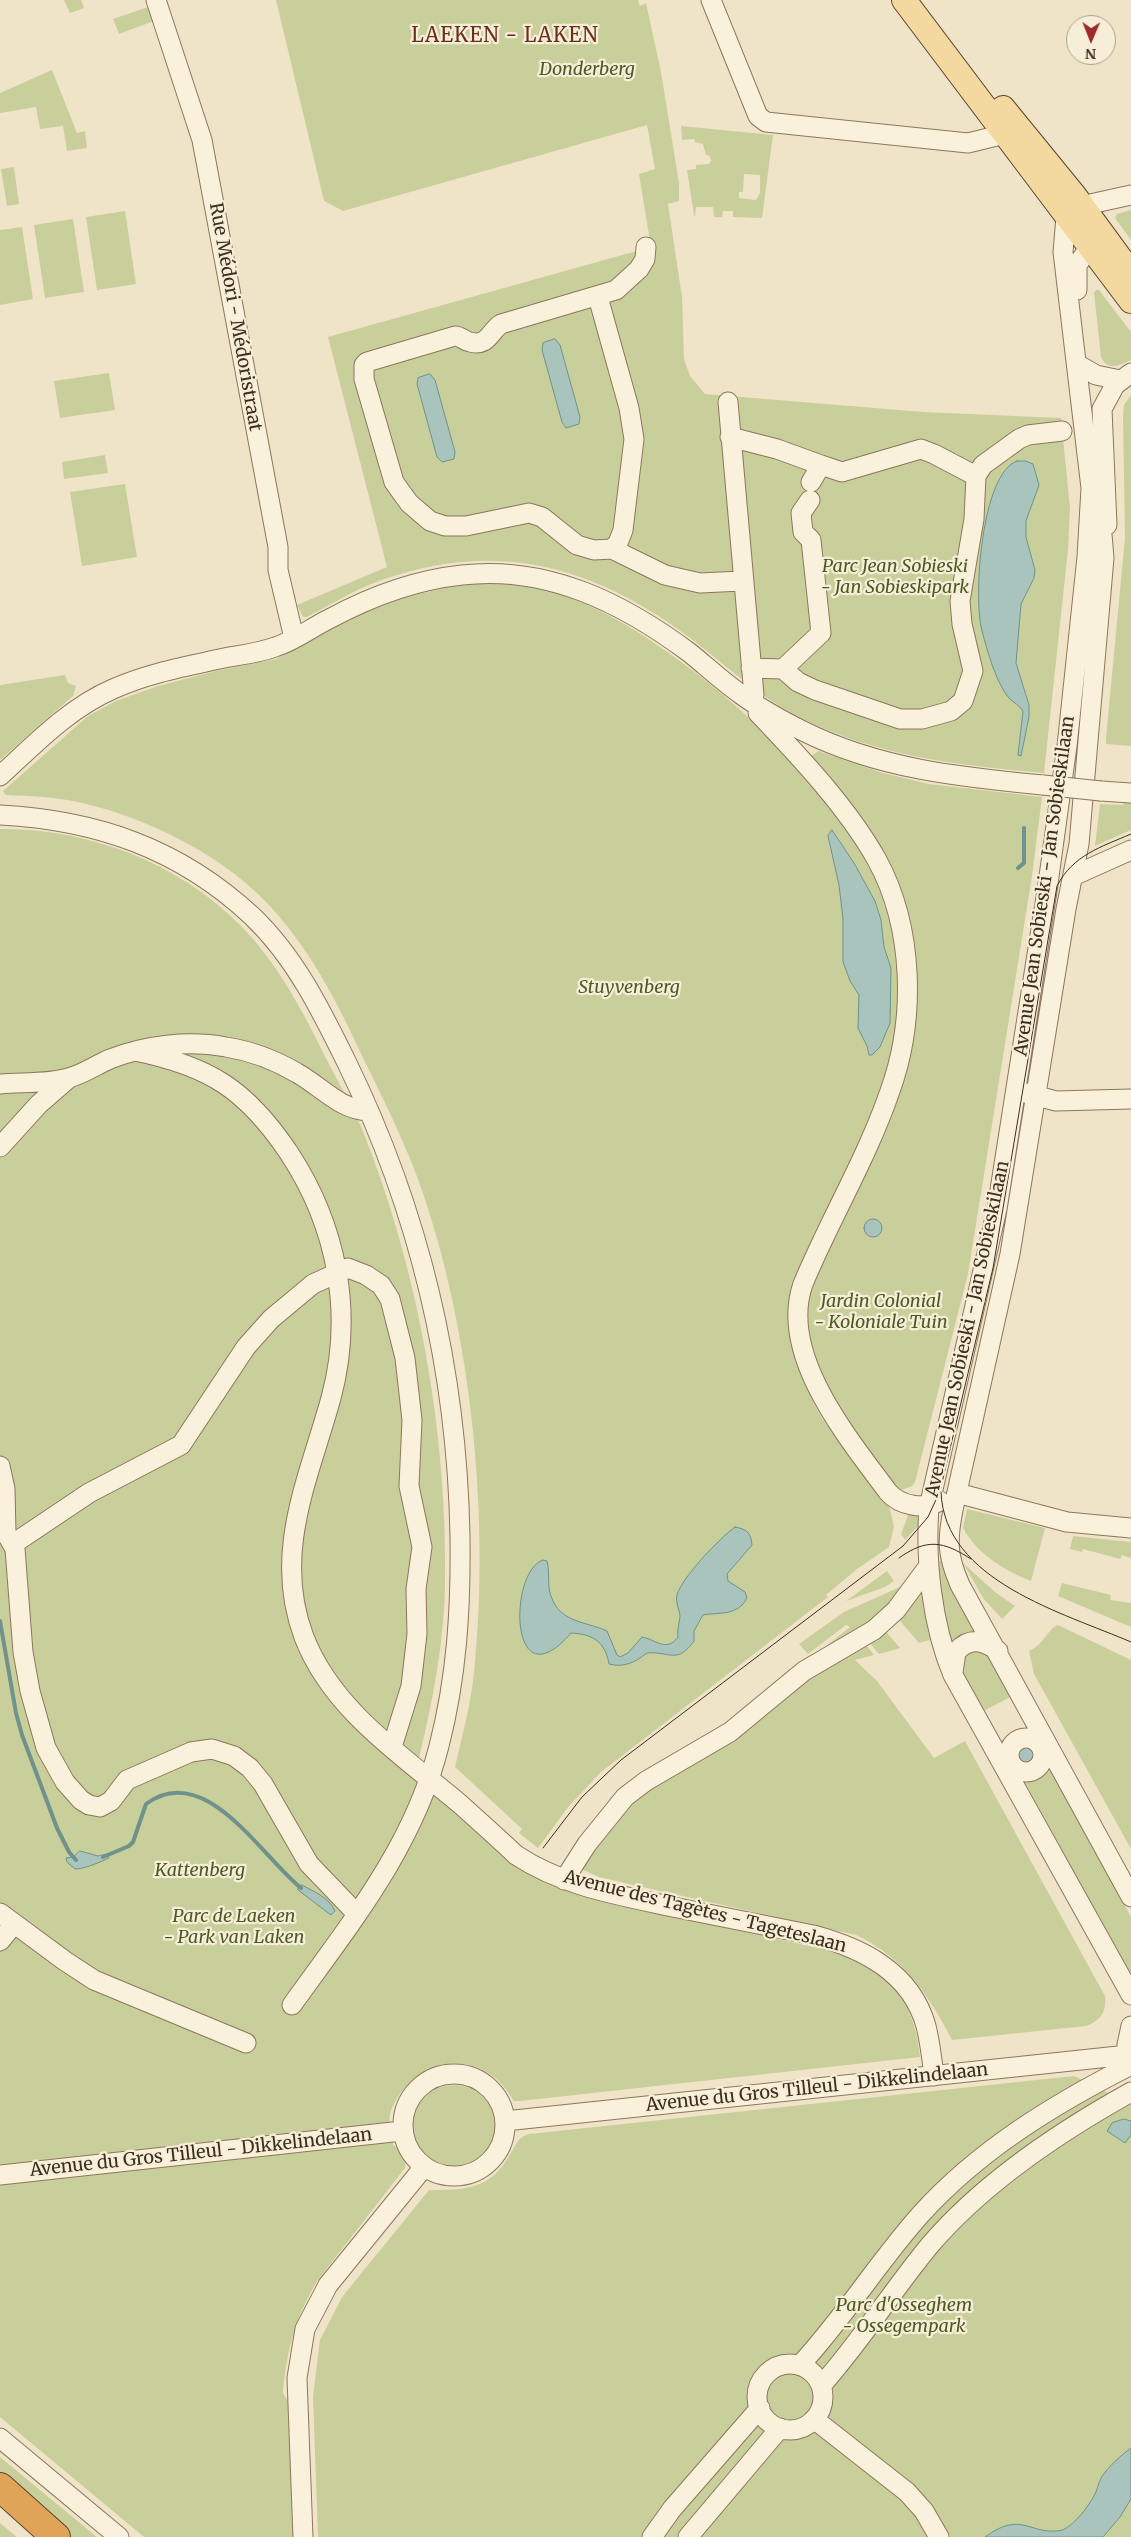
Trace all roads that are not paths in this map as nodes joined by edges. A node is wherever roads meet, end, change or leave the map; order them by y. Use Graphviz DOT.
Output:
graph roads {
  1 [pos="156,0"];
  2 [pos="712,0"];
  3 [pos="904,0"];
  4 [pos="920,0"];
  5 [pos="1012,132"];
  6 [pos="1131,195"];
  7 [pos="1074,211"];
  8 [pos="1095,240"];
  9 [pos="646,247"];
  10 [pos="1131,273"];
  11 [pos="598,297"];
  12 [pos="1131,300"];
  13 [pos="1082,367"];
  14 [pos="1125,377"];
  15 [pos="728,402"];
  16 [pos="1062,431"];
  17 [pos="730,437"];
  18 [pos="821,465"];
  19 [pos="976,476"];
  20 [pos="612,549"];
  21 [pos="1103,549"];
  22 [pos="742,581"];
  23 [pos="294,638"];
  24 [pos="751,668"];
  25 [pos="783,669"];
  26 [pos="746,694"];
  27 [pos="0,776"];
  28 [pos="1131,793"];
  29 [pos="0,815"];
  30 [pos="1131,850"];
  31 [pos="1073,876"];
  32 [pos="135,1051"];
  33 [pos="69,1078"];
  34 [pos="0,1084"];
  35 [pos="1016,1090"];
  36 [pos="1036,1096"];
  37 [pos="1131,1099"];
  38 [pos="369,1111"];
  39 [pos="0,1147"];
  40 [pos="338,1272"];
  41 [pos="0,1466"];
  42 [pos="956,1493"];
  43 [pos="929,1506"];
  44 [pos="1131,1528"];
  45 [pos="927,1540"];
  46 [pos="948,1542"];
  47 [pos="13,1544"];
  48 [pos="928,1567"];
  49 [pos="998,1651"];
  50 [pos="954,1675"];
  51 [pos="1043,1745"];
  52 [pos="392,1747"];
  53 [pos="1009,1764"];
  54 [pos="430,1780"];
  55 [pos="564,1880"];
  56 [pos="1131,1898"];
  57 [pos="358,1914"];
  58 [pos="7,1919"];
  59 [pos="0,1941"];
  60 [pos="1131,1995"];
  61 [pos="292,2006"];
  62 [pos="1131,2026"];
  63 [pos="246,2043"];
  64 [pos="1130,2062"];
  65 [pos="934,2076"];
  66 [pos="1131,2092"];
  67 [pos="505,2121"];
  68 [pos="402,2131"];
  69 [pos="424,2167"];
  70 [pos="0,2175"];
  71 [pos="922,2213"];
  72 [pos="931,2244"];
  73 [pos="800,2365"];
  74 [pos="821,2386"];
  75 [pos="760,2408"];
  76 [pos="814,2419"];
  77 [pos="780,2428"];
  78 [pos="0,2438"];
  79 [pos="0,2487"];
  80 [pos="0,2503"];
  81 [pos="937,2534"];
  82 [pos="42,2537"];
  83 [pos="56,2537"];
  84 [pos="119,2537"];
  85 [pos="303,2537"];
  86 [pos="652,2537"];
  87 [pos="688,2537"];
  1 -- 23 [label="street, Rue Médori - Médoristraat"];
  2 -- 5 [label="street"];
  3 -- 5 [label="main road"];
  4 -- 5 [label="main road"];
  5 -- 7 [label="main road"];
  6 -- 7 [label="street"];
  7 -- 8 [label="main road"];
  7 -- 13 [label="street, Avenue Jean Sobieski - Jan Sobieskilaan"];
  8 -- 10 [label="main road"];
  8 -- 12 [label="main road"];
  8 -- 13 [label="street, Avenue Jean Sobieski - Jan Sobieskilaan"];
  9 -- 11 [label="street"];
  11 -- 20 [label="street"];
  11 -- 20 [label="street"];
  13 -- 14 [label="street"];
  13 -- 21 [label="street, Avenue Jean Sobieski - Jan Sobieskilaan"];
  13 -- 35 [label="street, Avenue Jean Sobieski - Jan Sobieskilaan"];
  14 -- 21 [label="street"];
  15 -- 17 [label="street"];
  16 -- 19 [label="street"];
  17 -- 18 [label="street"];
  17 -- 22 [label="street"];
  18 -- 19 [label="street"];
  18 -- 25 [label="street"];
  19 -- 25 [label="street"];
  20 -- 22 [label="street"];
  21 -- 31 [label="street, Avenue Jean Sobieski - Jan Sobieskilaan"];
  22 -- 24 [label="street"];
  23 -- 26 [label="street"];
  23 -- 27 [label="street"];
  24 -- 25 [label="street"];
  24 -- 26 [label="street"];
  26 -- 28 [label="street, bridge"];
  26 -- 43 [label="street"];
  29 -- 38 [label="street"];
  30 -- 31 [label="street"];
  31 -- 36 [label="street, Avenue Jean Sobieski - Jan Sobieskilaan"];
  32 -- 33 [label="street"];
  32 -- 38 [label="street"];
  32 -- 40 [label="street, Avenue des Tagètes - Tageteslaan"];
  33 -- 34 [label="street"];
  33 -- 39 [label="street"];
  35 -- 36 [label="street"];
  35 -- 43 [label="street, Avenue Jean Sobieski - Jan Sobieskilaan"];
  36 -- 37 [label="street"];
  36 -- 42 [label="street, Avenue Jean Sobieski - Jan Sobieskilaan"];
  38 -- 54 [label="street"];
  40 -- 47 [label="street"];
  40 -- 52 [label="street, Avenue des Tagètes - Tageteslaan"];
  40 -- 52 [label="street"];
  41 -- 47 [label="street"];
  42 -- 43 [label="street"];
  42 -- 44 [label="street"];
  42 -- 46 [label="street, Avenue Jean Sobieski - Jan Sobieskilaan"];
  43 -- 45 [label="street, Avenue Jean Sobieski - Jan Sobieskilaan"];
  45 -- 46 [label="street"];
  45 -- 48 [label="street, Avenue Jean Sobieski - Jan Sobieskilaan"];
  46 -- 49 [label="street, Avenue Jean Sobieski - Jan Sobieskilaan"];
  47 -- 57 [label="street"];
  48 -- 50 [label="street, Avenue Jean Sobieski - Jan Sobieskilaan"];
  48 -- 55 [label="street"];
  49 -- 50 [label="street"];
  49 -- 56 [label="street, Avenue Jean Sobieski - Jan Sobieskilaan"];
  50 -- 60 [label="street, Avenue Jean Sobieski - Jan Sobieskilaan"];
  51 -- 53 [label="street"];
  52 -- 54 [label="street, Avenue des Tagètes - Tageteslaan"];
  54 -- 55 [label="street, Avenue des Tagètes - Tageteslaan"];
  54 -- 57 [label="street"];
  55 -- 65 [label="street, Avenue des Tagètes - Tageteslaan"];
  57 -- 61 [label="street"];
  58 -- 59 [label="street"];
  58 -- 63 [label="street"];
  62 -- 64 [label="street"];
  64 -- 65 [label="street, Avenue du Gros Tilleul - Dikkelindelaan"];
  64 -- 71 [label="street"];
  65 -- 67 [label="street, Avenue du Gros Tilleul - Dikkelindelaan"];
  66 -- 72 [label="street"];
  67 -- 68 [label="street"];
  67 -- 69 [label="street"];
  68 -- 69 [label="street"];
  68 -- 70 [label="street, Avenue du Gros Tilleul - Dikkelindelaan"];
  69 -- 85 [label="street"];
  71 -- 72 [label="street"];
  71 -- 73 [label="street"];
  72 -- 74 [label="street"];
  73 -- 74 [label="street"];
  73 -- 75 [label="street"];
  74 -- 76 [label="street"];
  75 -- 77 [label="street"];
  75 -- 86 [label="street"];
  76 -- 77 [label="street"];
  76 -- 81 [label="street"];
  77 -- 87 [label="street"];
  78 -- 84 [label="street"];
  79 -- 83 [label="highway"];
  80 -- 82 [label="highway"];
}
